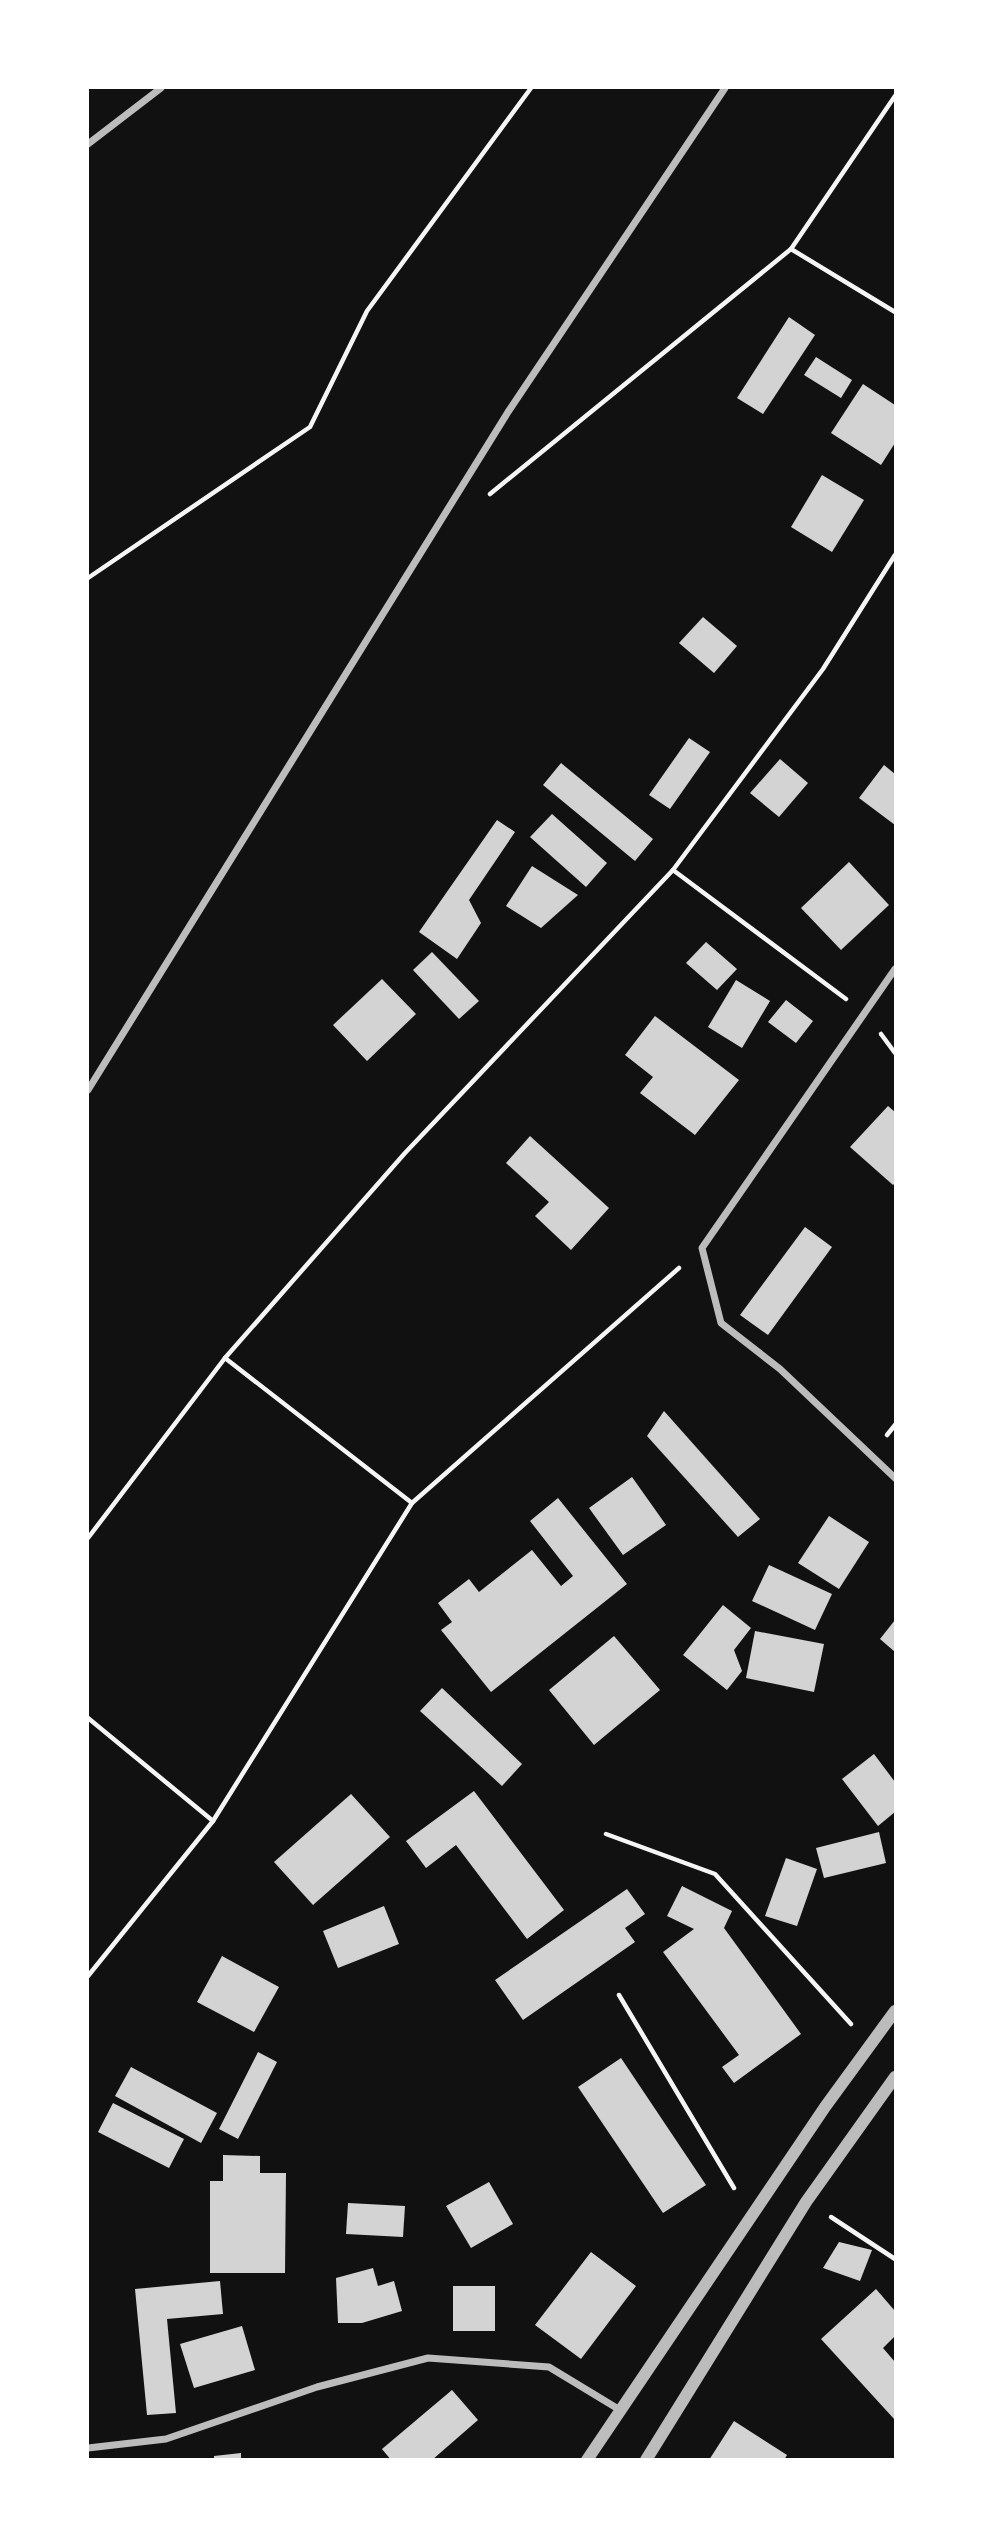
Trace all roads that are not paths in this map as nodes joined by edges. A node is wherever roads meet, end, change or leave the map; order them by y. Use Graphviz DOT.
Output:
graph roads {
  1 [pos="161,88"];
  2 [pos="725,88"];
  3 [pos="88,144"];
  4 [pos="895,969"];
  5 [pos="88,1090"];
  6 [pos="895,1478"];
  7 [pos="895,2011"];
  8 [pos="895,2077"];
  9 [pos="620,2410"];
  10 [pos="88,2448"];
  11 [pos="587,2459"];
  12 [pos="646,2459"];
  1 -- 3 [label="street"];
  2 -- 5 [label="street"];
  4 -- 6 [label="street"];
  7 -- 9 [label="street"];
  8 -- 12 [label="street"];
  9 -- 10 [label="street"];
  9 -- 11 [label="street"];
}
